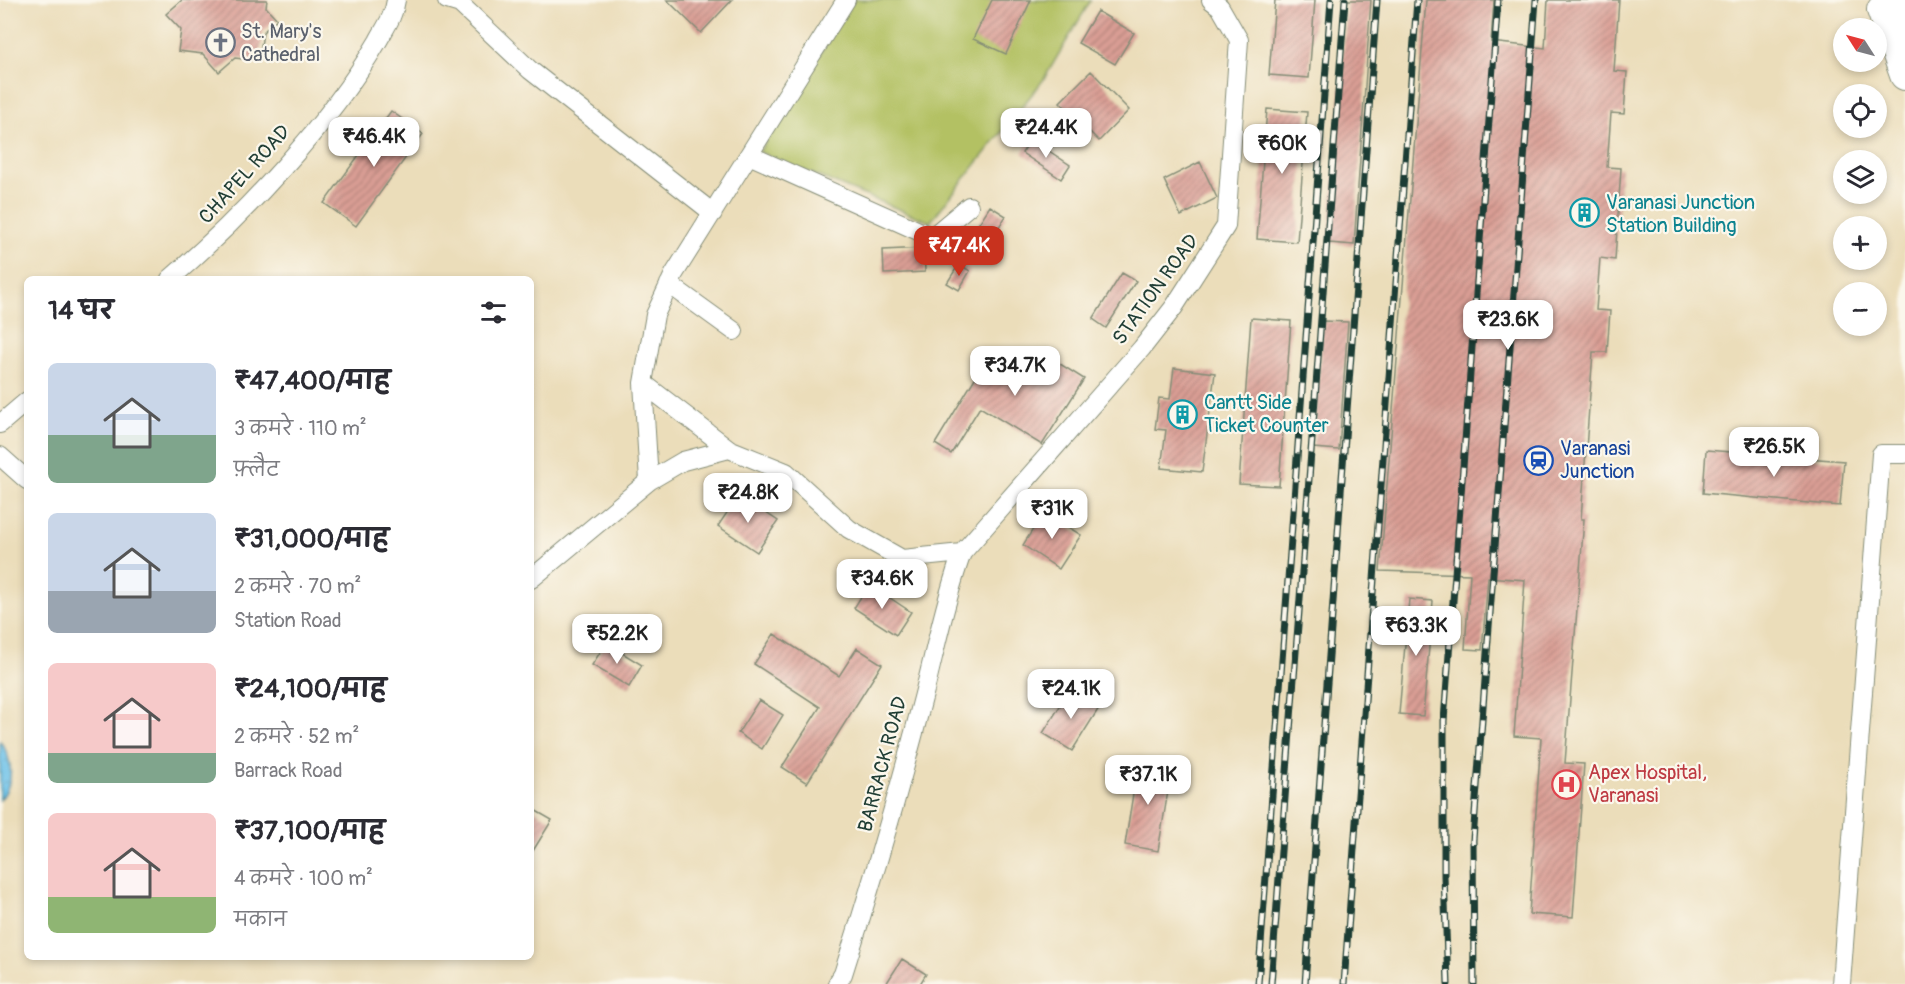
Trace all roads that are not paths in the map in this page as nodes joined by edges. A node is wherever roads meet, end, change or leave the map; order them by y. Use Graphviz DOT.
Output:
graph roads {
  1 [pos="396,0"];
  2 [pos="447,0"];
  3 [pos="846,0"];
  4 [pos="1211,0"];
  5 [pos="1878,0"];
  6 [pos="1893,0"];
  7 [pos="1905,36"];
  8 [pos="1905,75"];
  9 [pos="749,155"];
  10 [pos="969,206"];
  11 [pos="713,213"];
  12 [pos="174,276"];
  13 [pos="669,284"];
  14 [pos="734,331"];
  15 [pos="643,383"];
  16 [pos="24,404"];
  17 [pos="0,424"];
  18 [pos="729,448"];
  19 [pos="1905,454"];
  20 [pos="0,456"];
  21 [pos="24,477"];
  22 [pos="649,481"];
  23 [pos="962,554"];
  24 [pos="534,577"];
  25 [pos="837,984"];
  26 [pos="1841,984"];
  1 -- 12 [label="street, CHAPEL ROAD"];
  2 -- 11 [label="street"];
  3 -- 9 [label="street"];
  4 -- 23 [label="street, STATION ROAD"];
  5 -- 8 [label="main road"];
  6 -- 7 [label="highway"];
  9 -- 10 [label="street"];
  9 -- 11 [label="street"];
  11 -- 13 [label="street"];
  13 -- 14 [label="street"];
  13 -- 15 [label="street"];
  15 -- 18 [label="street"];
  15 -- 22 [label="street"];
  16 -- 17 [label="street"];
  18 -- 22 [label="street"];
  18 -- 23 [label="street"];
  19 -- 26 [label="street"];
  20 -- 21 [label="street"];
  22 -- 24 [label="street"];
  23 -- 25 [label="street, BARRACK ROAD"];
}
